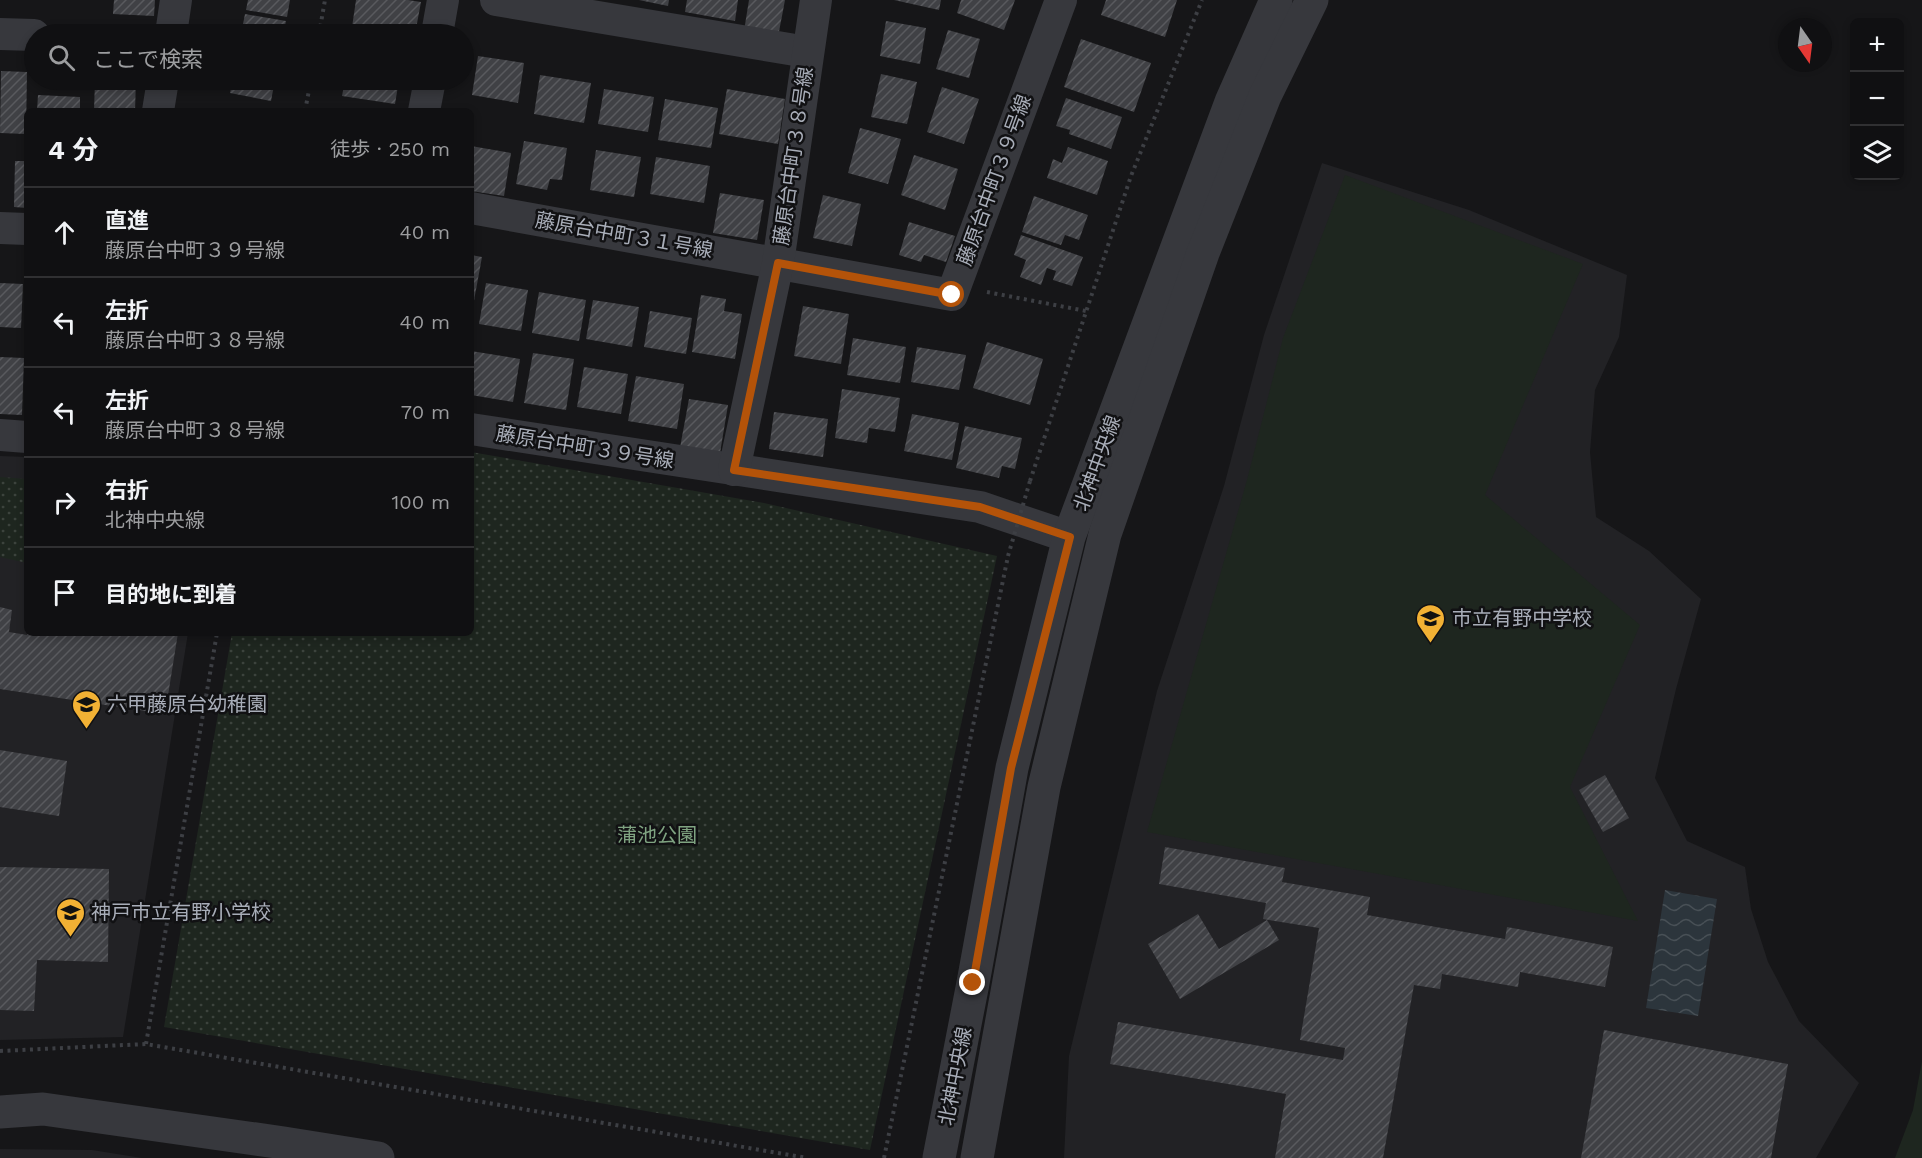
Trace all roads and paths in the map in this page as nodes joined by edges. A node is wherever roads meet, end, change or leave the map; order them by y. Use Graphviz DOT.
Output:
graph roads {
  1 [pos="176,0"];
  2 [pos="325,0"];
  3 [pos="443,0"];
  4 [pos="496,0"];
  5 [pos="816,0"];
  6 [pos="1061,0"];
  7 [pos="1202,0"];
  8 [pos="1276,0"];
  9 [pos="1312,0"];
  10 [pos="172,24"];
  11 [pos="321,24"];
  12 [pos="439,24"];
  13 [pos="0,34"];
  14 [pos="24,35"];
  15 [pos="807,52"];
  16 [pos="161,90"];
  17 [pos="309,90"];
  18 [pos="428,90"];
  19 [pos="158,108"];
  20 [pos="306,108"];
  21 [pos="425,108"];
  22 [pos="474,209"];
  23 [pos="0,228"];
  24 [pos="24,229"];
  25 [pos="778,263"];
  26 [pos="955,284"];
  27 [pos="1086,311"];
  28 [pos="474,429"];
  29 [pos="0,435"];
  30 [pos="24,436"];
  31 [pos="734,470"];
  32 [pos="1070,537"];
  33 [pos="216,636"];
  34 [pos="146,1044"];
  35 [pos="0,1051"];
  36 [pos="0,1112"];
  37 [pos="378,1158"];
  38 [pos="807,1158"];
  39 [pos="884,1158"];
  40 [pos="939,1158"];
  41 [pos="978,1158"];
  1 -- 10 [label="street"];
  2 -- 11 [label="path"];
  3 -- 12 [label="street"];
  4 -- 15 [label="street"];
  5 -- 15 [label="street, 藤原台中町３８号線"];
  6 -- 26 [label="street, 藤原台中町３９号線"];
  7 -- 27 [label="path"];
  8 -- 32 [label="street, 北神中央線"];
  9 -- 41 [label="street, 北神中央線"];
  13 -- 14 [label="street"];
  15 -- 25 [label="street, 藤原台中町３８号線"];
  16 -- 19 [label="street"];
  17 -- 20 [label="path"];
  18 -- 21 [label="street"];
  22 -- 25 [label="street, 藤原台中町３１号線"];
  23 -- 24 [label="street"];
  25 -- 26 [label="street, 藤原台中町３９号線"];
  25 -- 31 [label="street, 藤原台中町３８号線"];
  26 -- 27 [label="path"];
  27 -- 39 [label="path, bridge"];
  28 -- 31 [label="street, 藤原台中町３９号線"];
  29 -- 30 [label="street"];
  31 -- 32 [label="street"];
  32 -- 40 [label="street, 北神中央線"];
  33 -- 34 [label="path"];
  34 -- 35 [label="path"];
  34 -- 38 [label="path"];
  36 -- 37 [label="street"];
}
